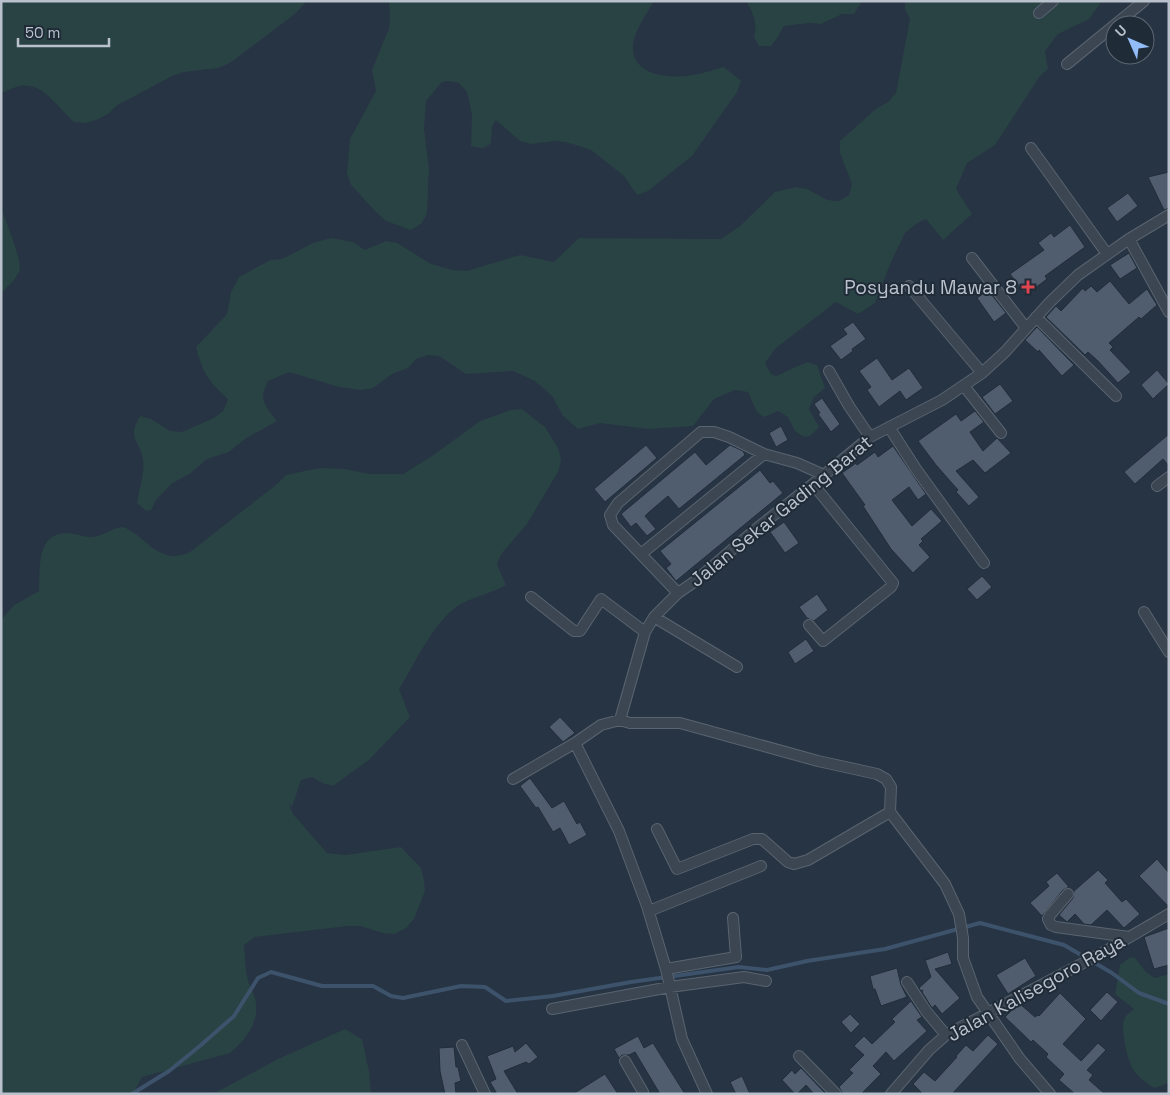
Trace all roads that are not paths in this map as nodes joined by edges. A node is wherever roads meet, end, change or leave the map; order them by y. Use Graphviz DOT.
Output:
graph roads {
  1 [pos="1053,1"];
  2 [pos="1144,1"];
  3 [pos="1039,13"];
  4 [pos="1067,64"];
  5 [pos="1031,148"];
  6 [pos="1169,215"];
  7 [pos="1129,239"];
  8 [pos="1106,254"];
  9 [pos="972,258"];
  10 [pos="909,286"];
  11 [pos="1169,312"];
  12 [pos="1036,317"];
  13 [pos="1026,328"];
  14 [pos="830,371"];
  15 [pos="982,373"];
  16 [pos="964,386"];
  17 [pos="1116,396"];
  18 [pos="889,427"];
  19 [pos="1001,433"];
  20 [pos="870,437"];
  21 [pos="764,454"];
  22 [pos="824,475"];
  23 [pos="1169,478"];
  24 [pos="813,484"];
  25 [pos="1157,486"];
  26 [pos="641,554"];
  27 [pos="984,563"];
  28 [pos="678,593"];
  29 [pos="531,597"];
  30 [pos="1144,612"];
  31 [pos="654,617"];
  32 [pos="809,624"];
  33 [pos="645,632"];
  34 [pos="1169,652"];
  35 [pos="737,667"];
  36 [pos="620,720"];
  37 [pos="575,743"];
  38 [pos="513,779"];
  39 [pos="890,812"];
  40 [pos="657,828"];
  41 [pos="761,866"];
  42 [pos="1068,894"];
  43 [pos="649,911"];
  44 [pos="1169,914"];
  45 [pos="733,918"];
  46 [pos="1129,937"];
  47 [pos="666,971"];
  48 [pos="766,980"];
  49 [pos="907,982"];
  50 [pos="670,987"];
  51 [pos="552,1009"];
  52 [pos="987,1014"];
  53 [pos="946,1035"];
  54 [pos="462,1045"];
  55 [pos="799,1056"];
  56 [pos="625,1061"];
  57 [pos="642,1093"];
  58 [pos="485,1094"];
  59 [pos="707,1094"];
  60 [pos="836,1094"];
  61 [pos="891,1094"];
  62 [pos="1050,1094"];
  1 -- 3 [label="street"];
  2 -- 4 [label="street"];
  5 -- 8 [label="street"];
  6 -- 7 [label="street, Jalan Sekar Gading Barat"];
  7 -- 8 [label="street, Jalan Sekar Gading Barat"];
  7 -- 11 [label="street"];
  8 -- 12 [label="street, Jalan Sekar Gading Barat"];
  9 -- 13 [label="street"];
  10 -- 15 [label="street"];
  12 -- 13 [label="street, Jalan Sekar Gading Barat"];
  12 -- 17 [label="street"];
  13 -- 15 [label="street, Jalan Sekar Gading Barat"];
  14 -- 20 [label="street"];
  15 -- 16 [label="street, Jalan Sekar Gading Barat"];
  16 -- 18 [label="street, Jalan Sekar Gading Barat"];
  16 -- 19 [label="street"];
  18 -- 20 [label="street, Jalan Sekar Gading Barat"];
  18 -- 27 [label="street"];
  20 -- 22 [label="street, Jalan Sekar Gading Barat"];
  21 -- 22 [label="street"];
  21 -- 26 [label="street"];
  21 -- 26 [label="street"];
  22 -- 24 [label="street, Jalan Sekar Gading Barat"];
  23 -- 25 [label="street"];
  24 -- 28 [label="street, Jalan Sekar Gading Barat"];
  24 -- 32 [label="street"];
  26 -- 28 [label="street"];
  28 -- 31 [label="street, Jalan Sekar Gading Barat"];
  29 -- 33 [label="street"];
  30 -- 34 [label="street"];
  31 -- 33 [label="street, Jalan Sekar Gading Barat"];
  31 -- 35 [label="street"];
  33 -- 36 [label="street, Jalan Sekar Gading Barat"];
  36 -- 37 [label="street"];
  36 -- 39 [label="street"];
  37 -- 38 [label="street"];
  37 -- 43 [label="street"];
  39 -- 40 [label="street"];
  39 -- 52 [label="street"];
  41 -- 43 [label="street"];
  42 -- 46 [label="street"];
  43 -- 47 [label="street"];
  44 -- 46 [label="street, Jalan Kalisegoro Raya"];
  45 -- 47 [label="street"];
  46 -- 52 [label="street, Jalan Kalisegoro Raya"];
  47 -- 50 [label="street"];
  48 -- 50 [label="street"];
  49 -- 53 [label="street"];
  50 -- 51 [label="street"];
  50 -- 59 [label="street"];
  52 -- 53 [label="street, Jalan Kalisegoro Raya"];
  52 -- 62 [label="street"];
  53 -- 61 [label="street, Jalan Kalisegoro Raya"];
  54 -- 58 [label="street"];
  55 -- 60 [label="street"];
  56 -- 57 [label="street"];
}
